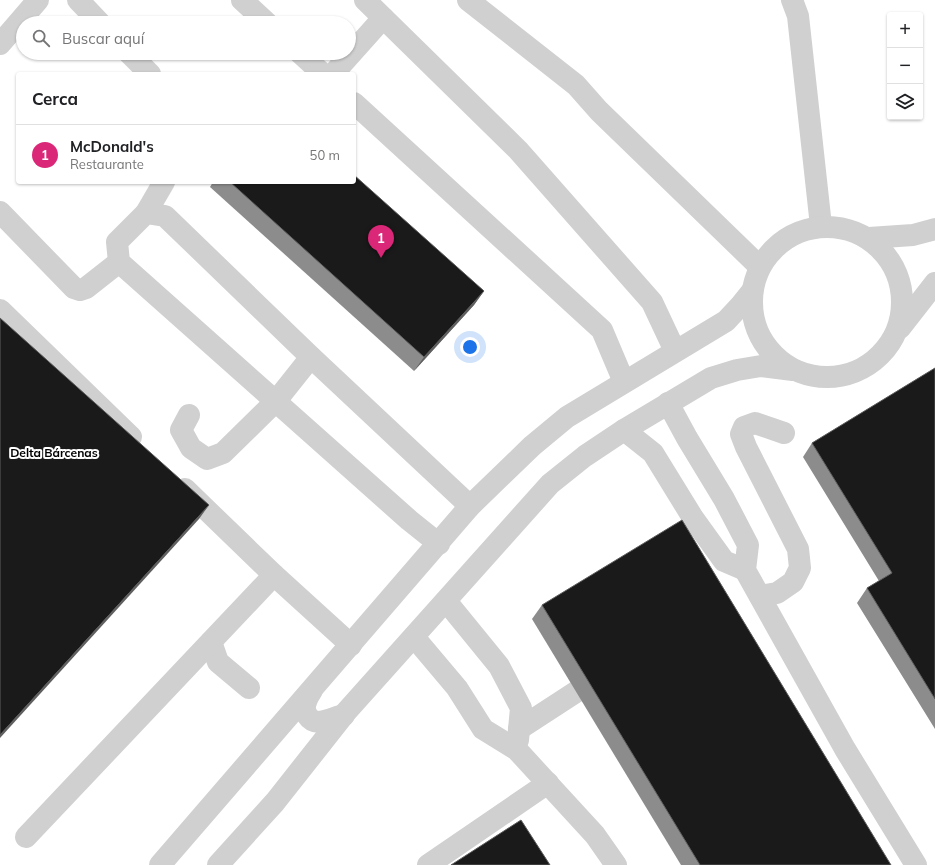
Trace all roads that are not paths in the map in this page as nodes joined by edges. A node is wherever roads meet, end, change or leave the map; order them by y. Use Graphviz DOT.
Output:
graph roads {
  1 [pos="38,0"];
  2 [pos="78,0"];
  3 [pos="242,0"];
  4 [pos="365,0"];
  5 [pos="468,0"];
  6 [pos="792,0"];
  7 [pos="24,16"];
  8 [pos="93,16"];
  9 [pos="259,16"];
  10 [pos="383,18"];
  11 [pos="16,25"];
  12 [pos="0,44"];
  13 [pos="356,48"];
  14 [pos="137,60"];
  15 [pos="308,60"];
  16 [pos="346,60"];
  17 [pos="148,72"];
  18 [pos="321,72"];
  19 [pos="335,72"];
  20 [pos="356,105"];
  21 [pos="163,184"];
  22 [pos="0,212"];
  23 [pos="146,213"];
  24 [pos="821,226"];
  25 [pos="935,229"];
  26 [pos="869,238"];
  27 [pos="119,262"];
  28 [pos="760,267"];
  29 [pos="935,283"];
  30 [pos="752,291"];
  31 [pos="0,310"];
  32 [pos="897,332"];
  33 [pos="675,351"];
  34 [pos="311,357"];
  35 [pos="793,370"];
  36 [pos="624,382"];
  37 [pos="276,401"];
  38 [pos="668,403"];
  39 [pos="189,415"];
  40 [pos="624,430"];
  41 [pos="784,433"];
  42 [pos="143,448"];
  43 [pos="171,476"];
  44 [pos="470,506"];
  45 [pos="439,544"];
  46 [pos="745,570"];
  47 [pos="274,575"];
  48 [pos="760,596"];
  49 [pos="446,601"];
  50 [pos="414,637"];
  51 [pos="211,642"];
  52 [pos="351,645"];
  53 [pos="616,667"];
  54 [pos="250,688"];
  55 [pos="312,689"];
  56 [pos="344,715"];
  57 [pos="518,740"];
  58 [pos="548,783"];
  59 [pos="26,837"];
  60 [pos="160,865"];
  61 [pos="218,865"];
  62 [pos="428,865"];
  63 [pos="616,865"];
  64 [pos="916,865"];
  1 -- 7 [label="street"];
  2 -- 8 [label="street"];
  3 -- 9 [label="street"];
  4 -- 10 [label="street"];
  5 -- 28 [label="street"];
  6 -- 24 [label="street"];
  10 -- 13 [label="street"];
  10 -- 33 [label="street"];
  11 -- 12 [label="street"];
  14 -- 17 [label="street"];
  15 -- 18 [label="street"];
  16 -- 19 [label="street"];
  20 -- 36 [label="street"];
  21 -- 23 [label="street"];
  22 -- 27 [label="street"];
  23 -- 27 [label="street"];
  23 -- 34 [label="street"];
  24 -- 26 [label="street"];
  24 -- 28 [label="street"];
  25 -- 26 [label="street"];
  26 -- 32 [label="street"];
  27 -- 37 [label="street"];
  28 -- 30 [label="street"];
  29 -- 32 [label="street"];
  30 -- 33 [label="street"];
  30 -- 35 [label="street"];
  31 -- 42 [label="street"];
  32 -- 35 [label="street"];
  33 -- 36 [label="street"];
  34 -- 37 [label="street"];
  34 -- 44 [label="street"];
  35 -- 38 [label="street"];
  36 -- 44 [label="street"];
  37 -- 39 [label="street"];
  37 -- 45 [label="street"];
  38 -- 40 [label="street"];
  38 -- 46 [label="street"];
  40 -- 46 [label="street"];
  40 -- 49 [label="street"];
  41 -- 48 [label="street"];
  43 -- 47 [label="street"];
  44 -- 45 [label="street"];
  45 -- 52 [label="street"];
  46 -- 48 [label="street"];
  47 -- 51 [label="street"];
  47 -- 52 [label="street"];
  48 -- 64 [label="street"];
  49 -- 50 [label="street"];
  49 -- 57 [label="street"];
  50 -- 56 [label="street"];
  50 -- 57 [label="street"];
  51 -- 54 [label="street"];
  51 -- 59 [label="street"];
  52 -- 55 [label="street"];
  53 -- 57 [label="street"];
  55 -- 56 [label="street"];
  55 -- 60 [label="street"];
  56 -- 61 [label="street"];
  57 -- 58 [label="street"];
  58 -- 62 [label="street"];
  58 -- 63 [label="street"];
}
